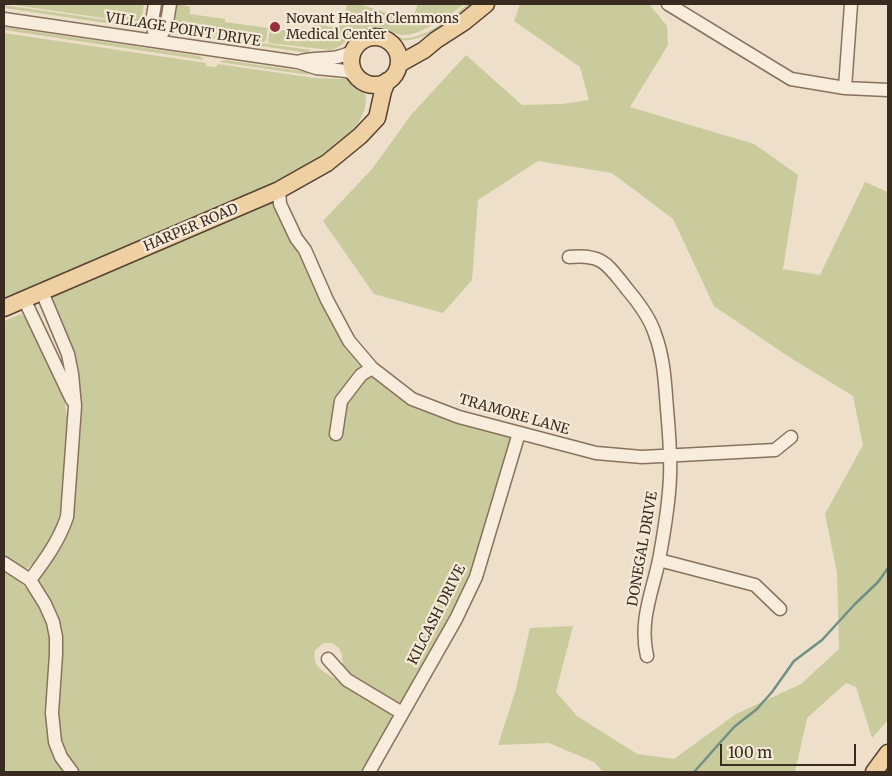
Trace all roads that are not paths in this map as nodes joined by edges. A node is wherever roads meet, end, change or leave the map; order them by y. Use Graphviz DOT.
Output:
graph roads {
  1 [pos="155,4"];
  2 [pos="170,4"];
  3 [pos="486,4"];
  4 [pos="668,4"];
  5 [pos="852,4"];
  6 [pos="4,18"];
  7 [pos="436,40"];
  8 [pos="156,41"];
  9 [pos="391,43"];
  10 [pos="353,51"];
  11 [pos="298,62"];
  12 [pos="399,64"];
  13 [pos="358,77"];
  14 [pos="386,81"];
  15 [pos="845,88"];
  16 [pos="888,90"];
  17 [pos="366,128"];
  18 [pos="279,190"];
  19 [pos="569,257"];
  20 [pos="42,292"];
  21 [pos="24,299"];
  22 [pos="4,308"];
  23 [pos="61,337"];
  24 [pos="44,344"];
  25 [pos="372,368"];
  26 [pos="75,406"];
  27 [pos="519,433"];
  28 [pos="336,434"];
  29 [pos="791,437"];
  30 [pos="671,456"];
  31 [pos="659,560"];
  32 [pos="4,563"];
  33 [pos="30,580"];
  34 [pos="780,609"];
  35 [pos="647,656"];
  36 [pos="328,659"];
  37 [pos="402,713"];
  38 [pos="888,753"];
  39 [pos="72,772"];
  40 [pos="369,772"];
  41 [pos="874,772"];
  1 -- 8 [label="street"];
  2 -- 8 [label="street"];
  3 -- 7 [label="main road"];
  4 -- 15 [label="street"];
  5 -- 15 [label="street"];
  6 -- 8 [label="street, VILLAGE POINT DRIVE"];
  7 -- 9 [label="main road"];
  7 -- 12 [label="main road"];
  8 -- 11 [label="street, VILLAGE POINT DRIVE"];
  9 -- 10 [label="main road"];
  9 -- 12 [label="main road"];
  10 -- 11 [label="street, VILLAGE POINT DRIVE"];
  10 -- 13 [label="main road"];
  11 -- 13 [label="street, VILLAGE POINT DRIVE"];
  12 -- 14 [label="main road"];
  13 -- 14 [label="main road"];
  13 -- 17 [label="main road"];
  14 -- 17 [label="main road, HARPER ROAD"];
  15 -- 16 [label="street"];
  17 -- 18 [label="main road, HARPER ROAD"];
  18 -- 20 [label="main road, HARPER ROAD"];
  18 -- 25 [label="street, TRAMORE LANE"];
  19 -- 30 [label="street, DONEGAL DRIVE"];
  20 -- 21 [label="main road, HARPER ROAD"];
  20 -- 23 [label="street"];
  21 -- 22 [label="main road, HARPER ROAD"];
  21 -- 24 [label="street"];
  23 -- 24 [label="street"];
  23 -- 26 [label="street"];
  24 -- 26 [label="street"];
  25 -- 27 [label="street, TRAMORE LANE"];
  25 -- 28 [label="street"];
  26 -- 33 [label="street"];
  27 -- 30 [label="street, TRAMORE LANE"];
  27 -- 37 [label="street, KILCASH DRIVE"];
  29 -- 30 [label="street, TRAMORE LANE"];
  30 -- 31 [label="street, DONEGAL DRIVE"];
  31 -- 34 [label="street"];
  31 -- 35 [label="street, DONEGAL DRIVE"];
  32 -- 33 [label="street"];
  33 -- 39 [label="street"];
  36 -- 37 [label="street"];
  37 -- 40 [label="street, KILCASH DRIVE"];
  38 -- 41 [label="main road"];
}
